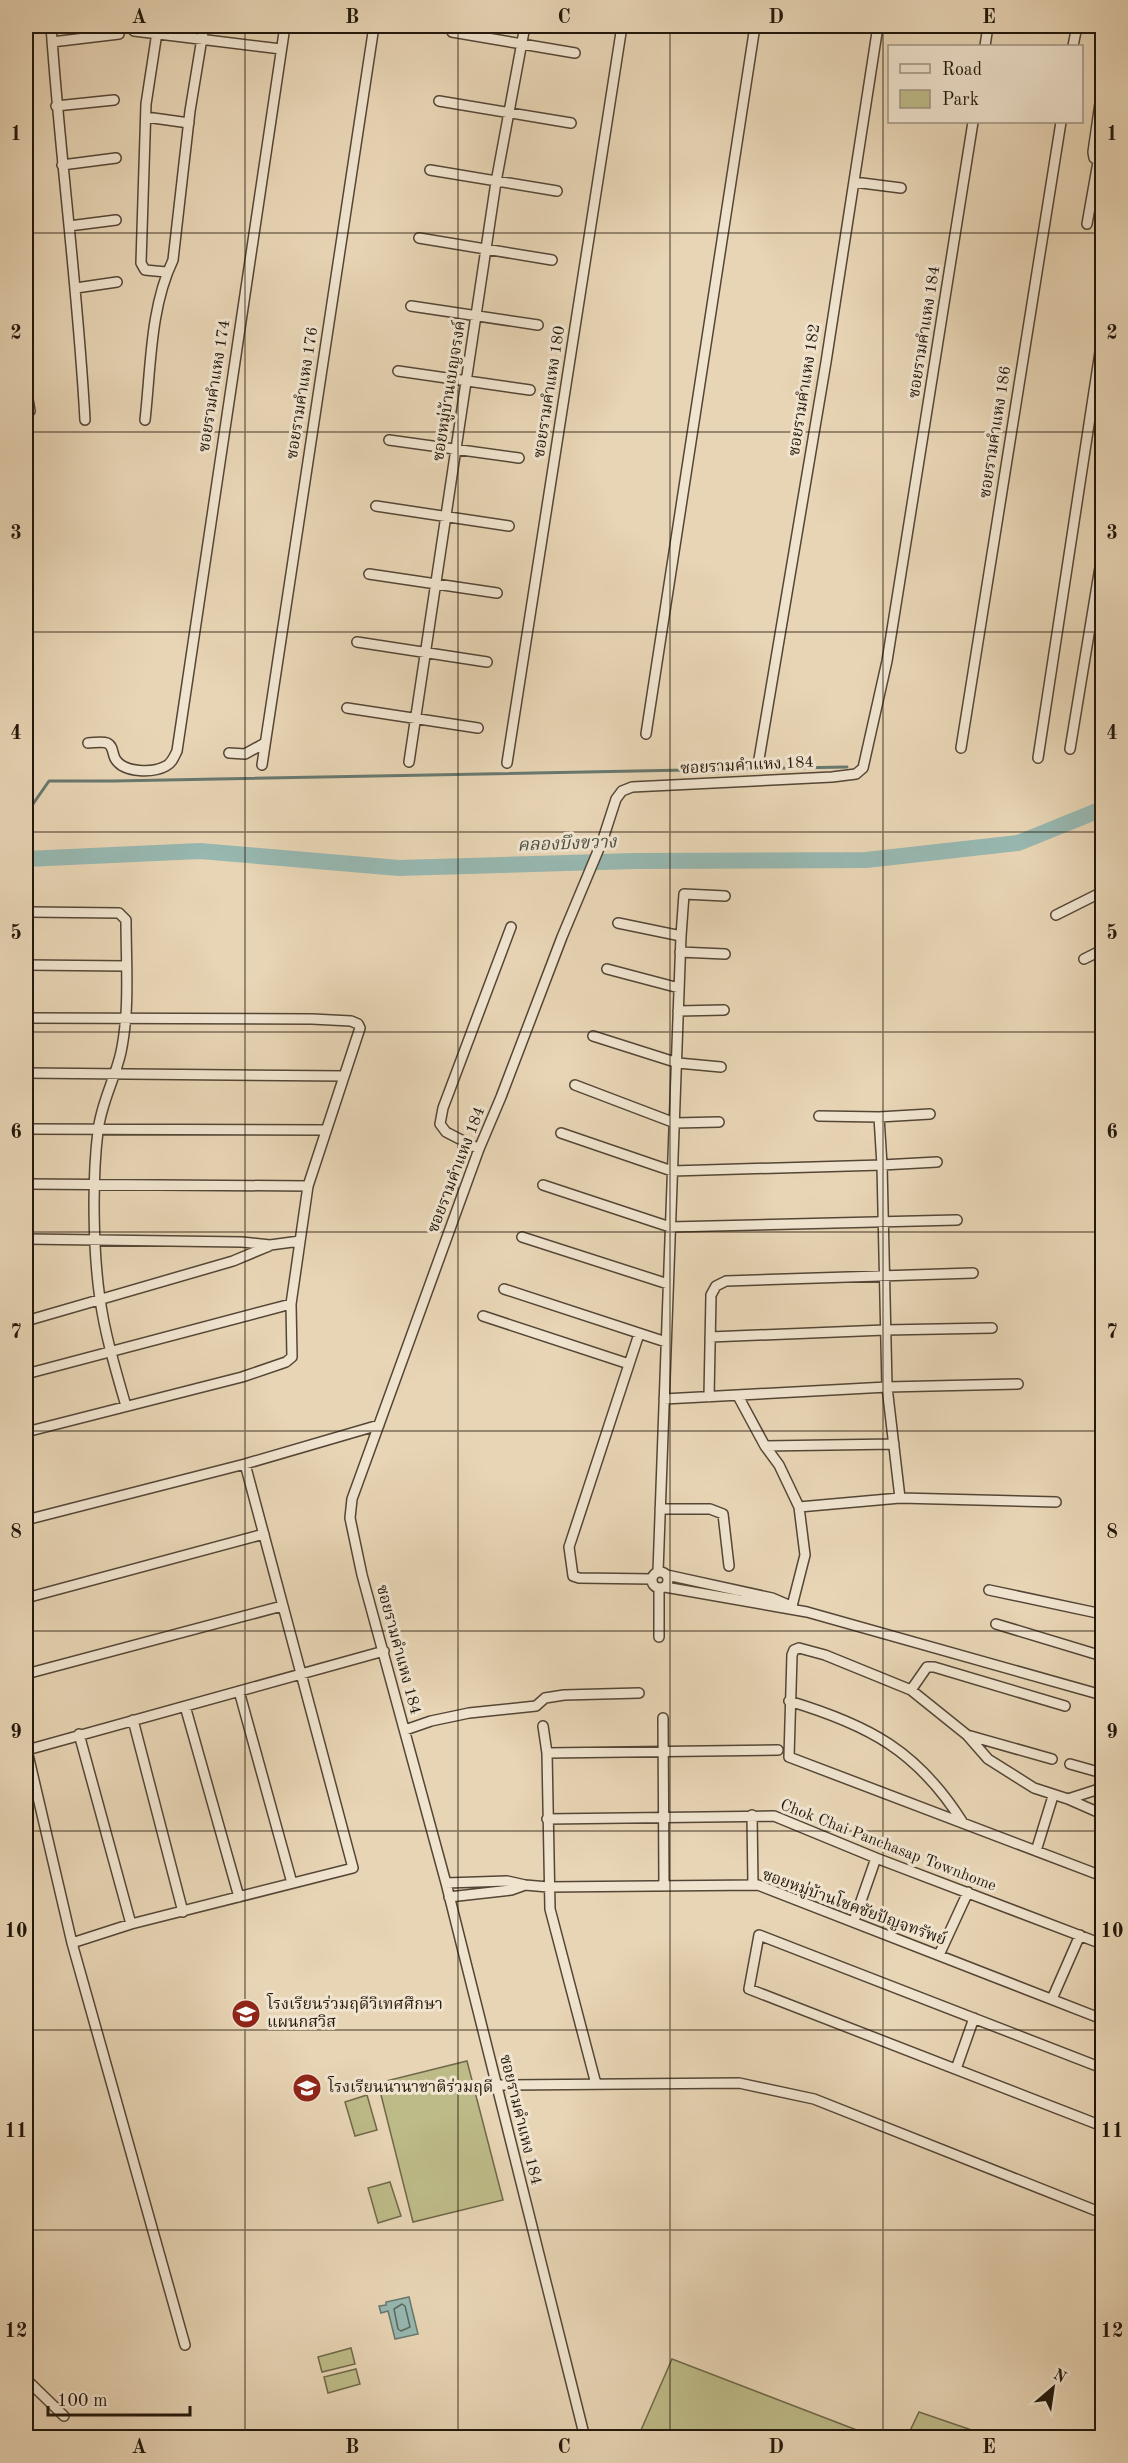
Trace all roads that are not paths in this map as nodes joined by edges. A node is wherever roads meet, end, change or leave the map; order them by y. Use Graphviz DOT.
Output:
graph roads {
  1 [pos="51,26"];
  2 [pos="204,26"];
  3 [pos="285,26"];
  4 [pos="374,26"];
  5 [pos="525,26"];
  6 [pos="622,26"];
  7 [pos="755,26"];
  8 [pos="878,26"];
  9 [pos="988,26"];
  10 [pos="1077,26"];
  11 [pos="157,29"];
  12 [pos="134,31"];
  13 [pos="452,32"];
  14 [pos="119,34"];
  15 [pos="202,39"];
  16 [pos="52,42"];
  17 [pos="522,43"];
  18 [pos="985,45"];
  19 [pos="1073,45"];
  20 [pos="281,49"];
  21 [pos="575,53"];
  22 [pos="1102,89"];
  23 [pos="114,100"];
  24 [pos="439,101"];
  25 [pos="56,106"];
  26 [pos="508,112"];
  27 [pos="146,117"];
  28 [pos="189,123"];
  29 [pos="571,123"];
  30 [pos="973,123"];
  31 [pos="1061,123"];
  32 [pos="116,158"];
  33 [pos="1100,163"];
  34 [pos="62,165"];
  35 [pos="430,170"];
  36 [pos="496,182"];
  37 [pos="854,182"];
  38 [pos="901,189"];
  39 [pos="557,191"];
  40 [pos="116,220"];
  41 [pos="1087,224"];
  42 [pos="69,226"];
  43 [pos="419,238"];
  44 [pos="486,249"];
  45 [pos="552,260"];
  46 [pos="166,272"];
  47 [pos="117,282"];
  48 [pos="76,288"];
  49 [pos="411,306"];
  50 [pos="477,315"];
  51 [pos="538,325"];
  52 [pos="1102,339"];
  53 [pos="398,371"];
  54 [pos="467,382"];
  55 [pos="26,388"];
  56 [pos="530,390"];
  57 [pos="30,411"];
  58 [pos="85,420"];
  59 [pos="145,420"];
  60 [pos="390,440"];
  61 [pos="456,449"];
  62 [pos="519,458"];
  63 [pos="376,506"];
  64 [pos="446,516"];
  65 [pos="510,526"];
  66 [pos="1102,555"];
  67 [pos="369,574"];
  68 [pos="435,584"];
  69 [pos="497,593"];
  70 [pos="357,642"];
  71 [pos="424,652"];
  72 [pos="487,662"];
  73 [pos="347,708"];
  74 [pos="415,718"];
  75 [pos="478,728"];
  76 [pos="646,734"];
  77 [pos="88,743"];
  78 [pos="266,743"];
  79 [pos="961,748"];
  80 [pos="1070,749"];
  81 [pos="230,753"];
  82 [pos="1038,758"];
  83 [pos="759,759"];
  84 [pos="409,762"];
  85 [pos="507,763"];
  86 [pos="262,765"];
  87 [pos="1102,892"];
  88 [pos="725,896"];
  89 [pos="31,912"];
  90 [pos="1056,915"];
  91 [pos="618,923"];
  92 [pos="511,927"];
  93 [pos="681,936"];
  94 [pos="1102,950"];
  95 [pos="680,952"];
  96 [pos="724,954"];
  97 [pos="1084,959"];
  98 [pos="26,965"];
  99 [pos="126,966"];
  100 [pos="607,969"];
  101 [pos="679,988"];
  102 [pos="724,1010"];
  103 [pos="678,1011"];
  104 [pos="26,1018"];
  105 [pos="126,1018"];
  106 [pos="593,1036"];
  107 [pos="678,1062"];
  108 [pos="721,1067"];
  109 [pos="116,1073"];
  110 [pos="26,1074"];
  111 [pos="344,1076"];
  112 [pos="575,1085"];
  113 [pos="930,1114"];
  114 [pos="819,1116"];
  115 [pos="879,1117"];
  116 [pos="675,1122"];
  117 [pos="719,1122"];
  118 [pos="26,1129"];
  119 [pos="98,1130"];
  120 [pos="325,1130"];
  121 [pos="561,1133"];
  122 [pos="479,1149"];
  123 [pos="937,1162"];
  124 [pos="882,1165"];
  125 [pos="672,1171"];
  126 [pos="26,1184"];
  127 [pos="96,1184"];
  128 [pos="543,1185"];
  129 [pos="308,1186"];
  130 [pos="957,1220"];
  131 [pos="884,1222"];
  132 [pos="670,1227"];
  133 [pos="522,1237"];
  134 [pos="26,1239"];
  135 [pos="96,1239"];
  136 [pos="300,1241"];
  137 [pos="270,1245"];
  138 [pos="973,1273"];
  139 [pos="885,1277"];
  140 [pos="668,1284"];
  141 [pos="504,1289"];
  142 [pos="100,1299"];
  143 [pos="291,1304"];
  144 [pos="483,1316"];
  145 [pos="27,1322"];
  146 [pos="992,1328"];
  147 [pos="885,1330"];
  148 [pos="639,1334"];
  149 [pos="710,1337"];
  150 [pos="666,1342"];
  151 [pos="111,1352"];
  152 [pos="629,1364"];
  153 [pos="26,1374"];
  154 [pos="1018,1384"];
  155 [pos="887,1387"];
  156 [pos="738,1396"];
  157 [pos="708,1397"];
  158 [pos="664,1399"];
  159 [pos="126,1406"];
  160 [pos="379,1425"];
  161 [pos="26,1432"];
  162 [pos="894,1444"];
  163 [pos="765,1446"];
  164 [pos="245,1464"];
  165 [pos="900,1498"];
  166 [pos="1056,1502"];
  167 [pos="799,1507"];
  168 [pos="660,1509"];
  169 [pos="26,1520"];
  170 [pos="264,1534"];
  171 [pos="729,1566"];
  172 [pos="659,1575"];
  173 [pos="662,1587"];
  174 [pos="727,1588"];
  175 [pos="989,1590"];
  176 [pos="26,1598"];
  177 [pos="725,1599"];
  178 [pos="282,1606"];
  179 [pos="792,1606"];
  180 [pos="807,1612"];
  181 [pos="1102,1614"];
  182 [pos="996,1624"];
  183 [pos="659,1637"];
  184 [pos="384,1651"];
  185 [pos="1102,1656"];
  186 [pos="26,1674"];
  187 [pos="301,1675"];
  188 [pos="912,1690"];
  189 [pos="239,1691"];
  190 [pos="639,1693"];
  191 [pos="1102,1695"];
  192 [pos="789,1701"];
  193 [pos="185,1706"];
  194 [pos="1065,1706"];
  195 [pos="663,1718"];
  196 [pos="134,1720"];
  197 [pos="543,1726"];
  198 [pos="405,1730"];
  199 [pos="79,1734"];
  200 [pos="967,1735"];
  201 [pos="26,1748"];
  202 [pos="662,1750"];
  203 [pos="778,1750"];
  204 [pos="548,1753"];
  205 [pos="1052,1759"];
  206 [pos="1071,1764"];
  207 [pos="1102,1773"];
  208 [pos="1102,1788"];
  209 [pos="1053,1796"];
  210 [pos="1068,1799"];
  211 [pos="1102,1814"];
  212 [pos="752,1815"];
  213 [pos="664,1817"];
  214 [pos="547,1819"];
  215 [pos="963,1823"];
  216 [pos="1036,1851"];
  217 [pos="876,1858"];
  218 [pos="1102,1876"];
  219 [pos="292,1882"];
  220 [pos="446,1883"];
  221 [pos="525,1885"];
  222 [pos="753,1885"];
  223 [pos="664,1886"];
  224 [pos="548,1887"];
  225 [pos="968,1892"];
  226 [pos="239,1897"];
  227 [pos="449,1897"];
  228 [pos="183,1912"];
  229 [pos="854,1921"];
  230 [pos="131,1924"];
  231 [pos="1080,1935"];
  232 [pos="72,1943"];
  233 [pos="1102,1944"];
  234 [pos="939,1955"];
  235 [pos="1052,1999"];
  236 [pos="974,2019"];
  237 [pos="1102,2019"];
  238 [pos="1102,2068"];
  239 [pos="956,2070"];
  240 [pos="596,2084"];
  241 [pos="495,2085"];
  242 [pos="1102,2126"];
  243 [pos="1102,2213"];
  244 [pos="185,2345"];
  245 [pos="26,2379"];
  246 [pos="64,2416"];
  247 [pos="585,2438"];
  1 -- 16 [label="street"];
  2 -- 15 [label="street"];
  3 -- 20 [label="street, ซอยรามคำแหง 174"];
  4 -- 78 [label="street, ซอยรามคำแหง 176"];
  5 -- 17 [label="street, ซอยหมู่บ้านเบญจรงค์"];
  6 -- 85 [label="street, ซอยรามคำแหง 180"];
  7 -- 76 [label="street"];
  8 -- 37 [label="street, ซอยรามคำแหง 182"];
  9 -- 18 [label="street"];
  10 -- 19 [label="street"];
  11 -- 12 [label="street"];
  11 -- 15 [label="street"];
  11 -- 27 [label="street"];
  13 -- 17 [label="street"];
  14 -- 16 [label="street"];
  15 -- 20 [label="street"];
  15 -- 28 [label="street"];
  16 -- 25 [label="street"];
  17 -- 21 [label="street"];
  17 -- 26 [label="street, ซอยหมู่บ้านเบญจรงค์"];
  20 -- 77 [label="street, ซอยรามคำแหง 174"];
  22 -- 33 [label="street"];
  23 -- 25 [label="street"];
  24 -- 26 [label="street"];
  25 -- 34 [label="street"];
  26 -- 29 [label="street"];
  26 -- 36 [label="street, ซอยหมู่บ้านเบญจรงค์"];
  27 -- 28 [label="street"];
  27 -- 46 [label="street"];
  28 -- 46 [label="street"];
  30 -- 122 [label="street, ซอยรามคำแหง 184"];
  31 -- 79 [label="street, ซอยรามคำแหง 186"];
  32 -- 34 [label="street"];
  33 -- 41 [label="street"];
  34 -- 42 [label="street"];
  35 -- 36 [label="street"];
  36 -- 39 [label="street"];
  36 -- 44 [label="street, ซอยหมู่บ้านเบญจรงค์"];
  37 -- 38 [label="street"];
  37 -- 83 [label="street, ซอยรามคำแหง 182"];
  40 -- 42 [label="street"];
  42 -- 48 [label="street"];
  43 -- 44 [label="street"];
  44 -- 45 [label="street"];
  44 -- 50 [label="street, ซอยหมู่บ้านเบญจรงค์"];
  46 -- 59 [label="street"];
  47 -- 48 [label="street"];
  48 -- 58 [label="street"];
  49 -- 50 [label="street"];
  50 -- 51 [label="street"];
  50 -- 54 [label="street, ซอยหมู่บ้านเบญจรงค์"];
  52 -- 82 [label="street"];
  53 -- 54 [label="street"];
  54 -- 56 [label="street"];
  54 -- 61 [label="street, ซอยหมู่บ้านเบญจรงค์"];
  55 -- 57 [label="street"];
  60 -- 61 [label="street"];
  61 -- 62 [label="street"];
  61 -- 64 [label="street, ซอยหมู่บ้านเบญจรงค์"];
  63 -- 64 [label="street"];
  64 -- 65 [label="street"];
  64 -- 68 [label="street, ซอยหมู่บ้านเบญจรงค์"];
  66 -- 80 [label="street"];
  67 -- 68 [label="street"];
  68 -- 69 [label="street"];
  68 -- 71 [label="street, ซอยหมู่บ้านเบญจรงค์"];
  70 -- 71 [label="street"];
  71 -- 72 [label="street"];
  71 -- 74 [label="street, ซอยหมู่บ้านเบญจรงค์"];
  73 -- 74 [label="street"];
  74 -- 75 [label="street"];
  74 -- 84 [label="street, ซอยหมู่บ้านเบญจรงค์"];
  78 -- 81 [label="street"];
  78 -- 86 [label="street, ซอยรามคำแหง 176"];
  87 -- 90 [label="street"];
  88 -- 93 [label="street"];
  89 -- 99 [label="street"];
  91 -- 93 [label="street"];
  92 -- 122 [label="street"];
  93 -- 95 [label="street"];
  94 -- 97 [label="street"];
  95 -- 96 [label="street"];
  95 -- 101 [label="street"];
  98 -- 99 [label="street"];
  99 -- 105 [label="street"];
  100 -- 101 [label="street"];
  101 -- 103 [label="street"];
  102 -- 103 [label="street"];
  103 -- 107 [label="street"];
  104 -- 105 [label="street"];
  105 -- 109 [label="street"];
  105 -- 111 [label="street"];
  106 -- 107 [label="street"];
  107 -- 108 [label="street"];
  107 -- 116 [label="street"];
  109 -- 110 [label="street"];
  109 -- 111 [label="street"];
  109 -- 119 [label="street"];
  111 -- 120 [label="street"];
  112 -- 116 [label="street"];
  113 -- 115 [label="street"];
  114 -- 115 [label="street"];
  115 -- 124 [label="street"];
  116 -- 117 [label="street"];
  116 -- 125 [label="street"];
  118 -- 119 [label="street"];
  119 -- 120 [label="street"];
  119 -- 127 [label="street"];
  120 -- 129 [label="street"];
  121 -- 125 [label="street"];
  122 -- 160 [label="street, ซอยรามคำแหง 184"];
  123 -- 124 [label="street"];
  124 -- 125 [label="street"];
  124 -- 131 [label="street"];
  125 -- 132 [label="street"];
  126 -- 127 [label="street"];
  127 -- 129 [label="street"];
  127 -- 135 [label="street"];
  128 -- 132 [label="street"];
  129 -- 136 [label="street"];
  130 -- 131 [label="street"];
  131 -- 132 [label="street"];
  131 -- 139 [label="street"];
  132 -- 140 [label="street"];
  133 -- 140 [label="street"];
  134 -- 135 [label="street"];
  135 -- 137 [label="street"];
  135 -- 142 [label="street"];
  136 -- 137 [label="street"];
  136 -- 143 [label="street"];
  137 -- 142 [label="street"];
  138 -- 139 [label="street"];
  139 -- 147 [label="street"];
  139 -- 149 [label="street"];
  140 -- 150 [label="street"];
  141 -- 148 [label="street"];
  142 -- 145 [label="street"];
  142 -- 151 [label="street"];
  143 -- 151 [label="street"];
  143 -- 159 [label="street"];
  144 -- 152 [label="street"];
  146 -- 147 [label="street"];
  147 -- 149 [label="street"];
  147 -- 155 [label="street"];
  148 -- 150 [label="street"];
  148 -- 152 [label="street"];
  149 -- 157 [label="street"];
  150 -- 158 [label="street"];
  151 -- 153 [label="street"];
  151 -- 159 [label="street"];
  152 -- 172 [label="street"];
  154 -- 155 [label="street"];
  155 -- 156 [label="street"];
  155 -- 162 [label="street"];
  156 -- 157 [label="street"];
  156 -- 163 [label="street"];
  157 -- 158 [label="street"];
  158 -- 168 [label="street"];
  159 -- 161 [label="street"];
  160 -- 164 [label="street"];
  160 -- 184 [label="street, ซอยรามคำแหง 184"];
  162 -- 163 [label="street"];
  162 -- 165 [label="street"];
  163 -- 167 [label="street"];
  164 -- 169 [label="street"];
  164 -- 170 [label="street"];
  165 -- 166 [label="street"];
  165 -- 167 [label="street"];
  167 -- 179 [label="street"];
  168 -- 171 [label="street"];
  168 -- 172 [label="street"];
  170 -- 176 [label="street"];
  170 -- 178 [label="street"];
  172 -- 173 [label="street"];
  172 -- 173 [label="street"];
  172 -- 174 [label="street"];
  173 -- 177 [label="street"];
  173 -- 183 [label="street"];
  174 -- 177 [label="street"];
  174 -- 179 [label="street"];
  175 -- 181 [label="street"];
  177 -- 180 [label="street"];
  178 -- 186 [label="street"];
  178 -- 187 [label="street"];
  179 -- 180 [label="street"];
  180 -- 191 [label="street"];
  182 -- 185 [label="street"];
  184 -- 187 [label="street"];
  184 -- 198 [label="street, ซอยรามคำแหง 184"];
  187 -- 189 [label="street"];
  187 -- 219 [label="street"];
  188 -- 192 [label="street"];
  188 -- 194 [label="street"];
  188 -- 200 [label="street"];
  189 -- 193 [label="street"];
  189 -- 219 [label="street"];
  190 -- 198 [label="street"];
  192 -- 215 [label="street"];
  192 -- 215 [label="street"];
  193 -- 196 [label="street"];
  193 -- 226 [label="street"];
  195 -- 202 [label="street"];
  196 -- 199 [label="street"];
  196 -- 228 [label="street"];
  197 -- 204 [label="street"];
  198 -- 220 [label="street, ซอยรามคำแหง 184"];
  199 -- 201 [label="street"];
  199 -- 230 [label="street"];
  200 -- 205 [label="street"];
  200 -- 209 [label="street"];
  201 -- 232 [label="street"];
  202 -- 203 [label="street"];
  202 -- 204 [label="street"];
  202 -- 213 [label="street"];
  204 -- 214 [label="street"];
  206 -- 207 [label="street"];
  208 -- 210 [label="street"];
  209 -- 210 [label="street"];
  209 -- 216 [label="street"];
  210 -- 211 [label="street"];
  212 -- 213 [label="street, Chok Chai Panchasap Townhome"];
  212 -- 217 [label="street, Chok Chai Panchasap Townhome"];
  212 -- 222 [label="street"];
  213 -- 214 [label="street, Chok Chai Panchasap Townhome"];
  213 -- 223 [label="street"];
  214 -- 224 [label="street"];
  215 -- 216 [label="street"];
  216 -- 218 [label="street"];
  217 -- 225 [label="street, Chok Chai Panchasap Townhome"];
  217 -- 229 [label="street"];
  219 -- 226 [label="street"];
  220 -- 221 [label="street, ซอยหมู่บ้านโชคชัยปัญจทรัพย์"];
  220 -- 227 [label="street, ซอยรามคำแหง 184"];
  221 -- 224 [label="street, ซอยหมู่บ้านโชคชัยปัญจทรัพย์"];
  221 -- 227 [label="street, ซอยหมู่บ้านโชคชัยปัญจทรัพย์"];
  222 -- 223 [label="street, ซอยหมู่บ้านโชคชัยปัญจทรัพย์"];
  222 -- 229 [label="street, ซอยหมู่บ้านโชคชัยปัญจทรัพย์"];
  223 -- 224 [label="street, ซอยหมู่บ้านโชคชัยปัญจทรัพย์"];
  224 -- 240 [label="street"];
  225 -- 231 [label="street, Chok Chai Panchasap Townhome"];
  225 -- 234 [label="street"];
  226 -- 228 [label="street"];
  227 -- 241 [label="street, ซอยรามคำแหง 184"];
  228 -- 230 [label="street"];
  229 -- 234 [label="street, ซอยหมู่บ้านโชคชัยปัญจทรัพย์"];
  230 -- 232 [label="street"];
  231 -- 233 [label="street, Chok Chai Panchasap Townhome"];
  231 -- 235 [label="street"];
  232 -- 244 [label="street"];
  234 -- 235 [label="street, ซอยหมู่บ้านโชคชัยปัญจทรัพย์"];
  235 -- 237 [label="street, ซอยหมู่บ้านโชคชัยปัญจทรัพย์"];
  236 -- 238 [label="street"];
  236 -- 239 [label="street"];
  236 -- 239 [label="street"];
  239 -- 242 [label="street"];
  240 -- 241 [label="street"];
  240 -- 243 [label="street"];
  241 -- 247 [label="street, ซอยรามคำแหง 184"];
  245 -- 246 [label="street"];
}
